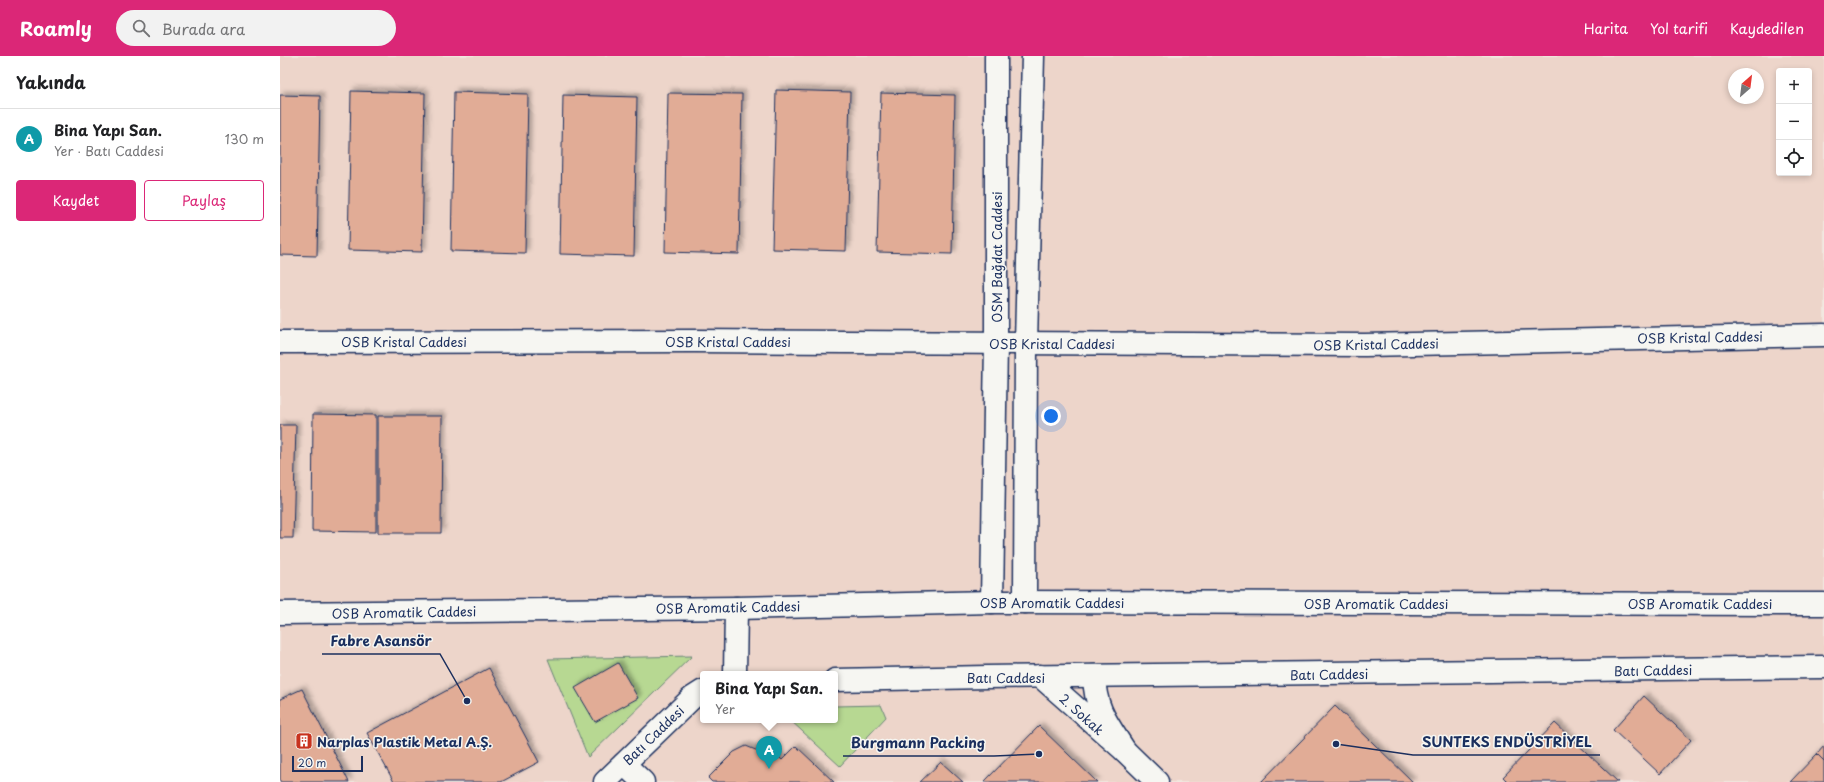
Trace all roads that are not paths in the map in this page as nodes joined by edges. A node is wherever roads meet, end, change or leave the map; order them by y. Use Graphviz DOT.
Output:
graph roads {
  1 [pos="996,56"];
  2 [pos="1033,56"];
  3 [pos="1824,335"];
  4 [pos="280,342"];
  5 [pos="996,343"];
  6 [pos="1026,343"];
  7 [pos="992,602"];
  8 [pos="1025,602"];
  9 [pos="1824,604"];
  10 [pos="736,608"];
  11 [pos="280,613"];
  12 [pos="1824,667"];
  13 [pos="736,671"];
  14 [pos="1040,676"];
  15 [pos="1094,676"];
  16 [pos="838,680"];
  17 [pos="700,693"];
  18 [pos="1125,751"];
  19 [pos="624,764"];
  20 [pos="605,782"];
  21 [pos="643,782"];
  22 [pos="1157,782"];
  1 -- 5 [label="street, OSM Bağdat Caddesi"];
  2 -- 6 [label="street"];
  3 -- 6 [label="street, OSB Kristal Caddesi"];
  4 -- 5 [label="street, OSB Kristal Caddesi"];
  5 -- 6 [label="street, OSB Kristal Caddesi"];
  5 -- 7 [label="street, OSM Bağdat Caddesi"];
  6 -- 8 [label="street"];
  7 -- 8 [label="street, OSB Aromatik Caddesi"];
  7 -- 10 [label="street, OSB Aromatik Caddesi"];
  8 -- 9 [label="street, OSB Aromatik Caddesi"];
  10 -- 11 [label="street, OSB Aromatik Caddesi"];
  10 -- 13 [label="street"];
  12 -- 15 [label="street, Batı Caddesi"];
  14 -- 15 [label="street, Batı Caddesi"];
  14 -- 16 [label="street, Batı Caddesi"];
  14 -- 18 [label="street, 2. Sokak"];
  15 -- 18 [label="street, 2. Sokak"];
  17 -- 19 [label="street, Batı Caddesi"];
  18 -- 22 [label="street, 2. Sokak"];
  19 -- 20 [label="street, Batı Caddesi"];
  19 -- 21 [label="street"];
}
